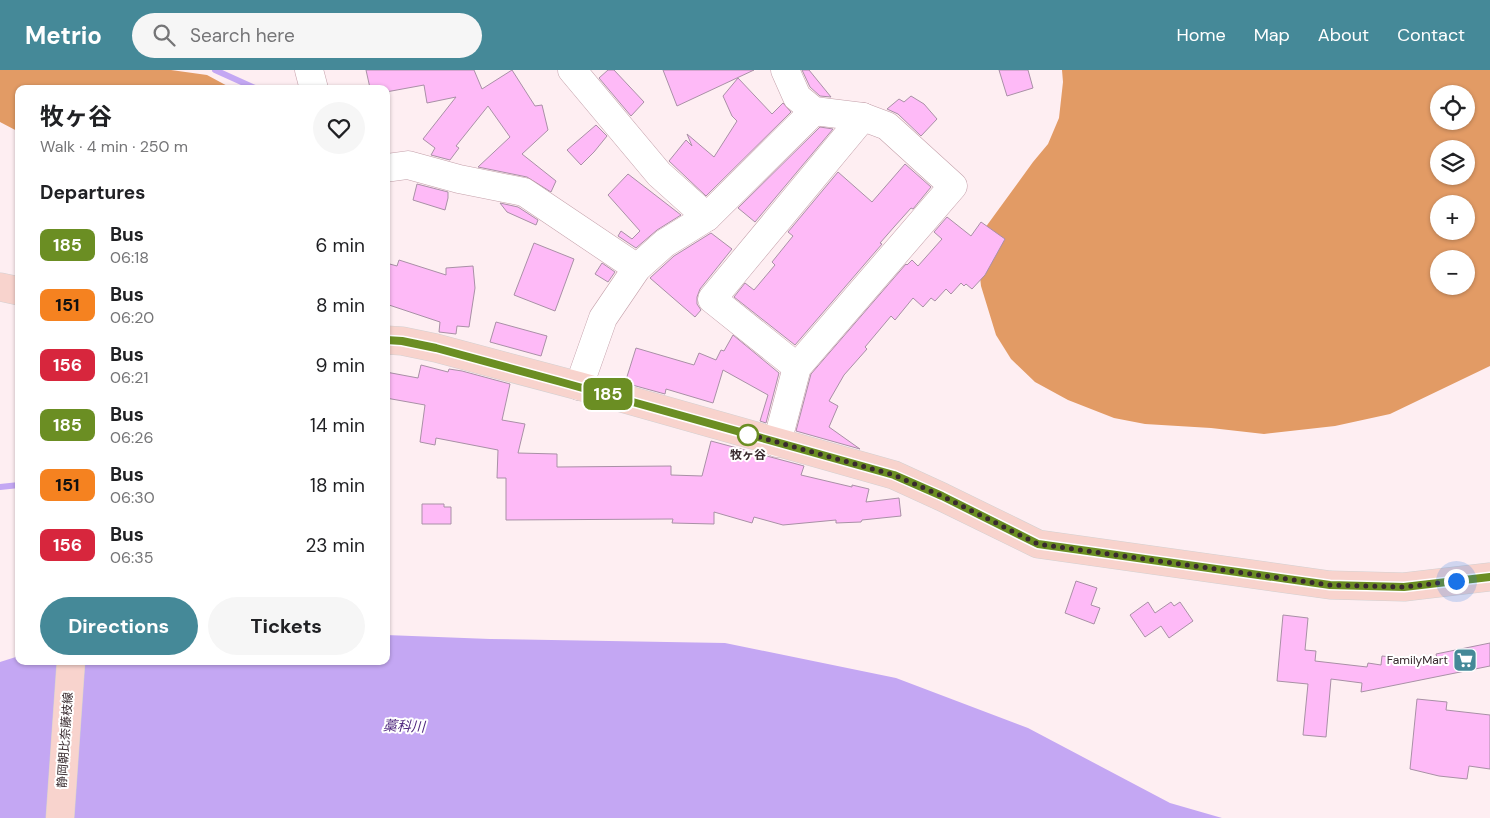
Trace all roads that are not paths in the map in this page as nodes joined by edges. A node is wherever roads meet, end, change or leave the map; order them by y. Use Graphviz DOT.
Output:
graph roads {
  1 [pos="308,70"];
  2 [pos="574,70"];
  3 [pos="785,70"];
  4 [pos="313,85"];
  5 [pos="814,111"];
  6 [pos="863,117"];
  7 [pos="390,167"];
  8 [pos="707,217"];
  9 [pos="637,268"];
  10 [pos="0,287"];
  11 [pos="15,290"];
  12 [pos="390,340"];
  13 [pos="797,366"];
  14 [pos="579,386"];
  15 [pos="776,443"];
  16 [pos="1490,577"];
  17 [pos="71,665"];
  18 [pos="60,818"];
  1 -- 4 [label="street"];
  2 -- 8 [label="street"];
  3 -- 5 [label="street"];
  5 -- 6 [label="street"];
  5 -- 8 [label="street"];
  6 -- 13 [label="street"];
  6 -- 13 [label="street"];
  7 -- 9 [label="street"];
  8 -- 9 [label="street"];
  9 -- 14 [label="street"];
  10 -- 11 [label="main road"];
  12 -- 14 [label="main road"];
  13 -- 15 [label="street"];
  14 -- 15 [label="main road"];
  15 -- 16 [label="main road"];
  17 -- 18 [label="main road, 静岡朝比奈藤枝線"];
}
